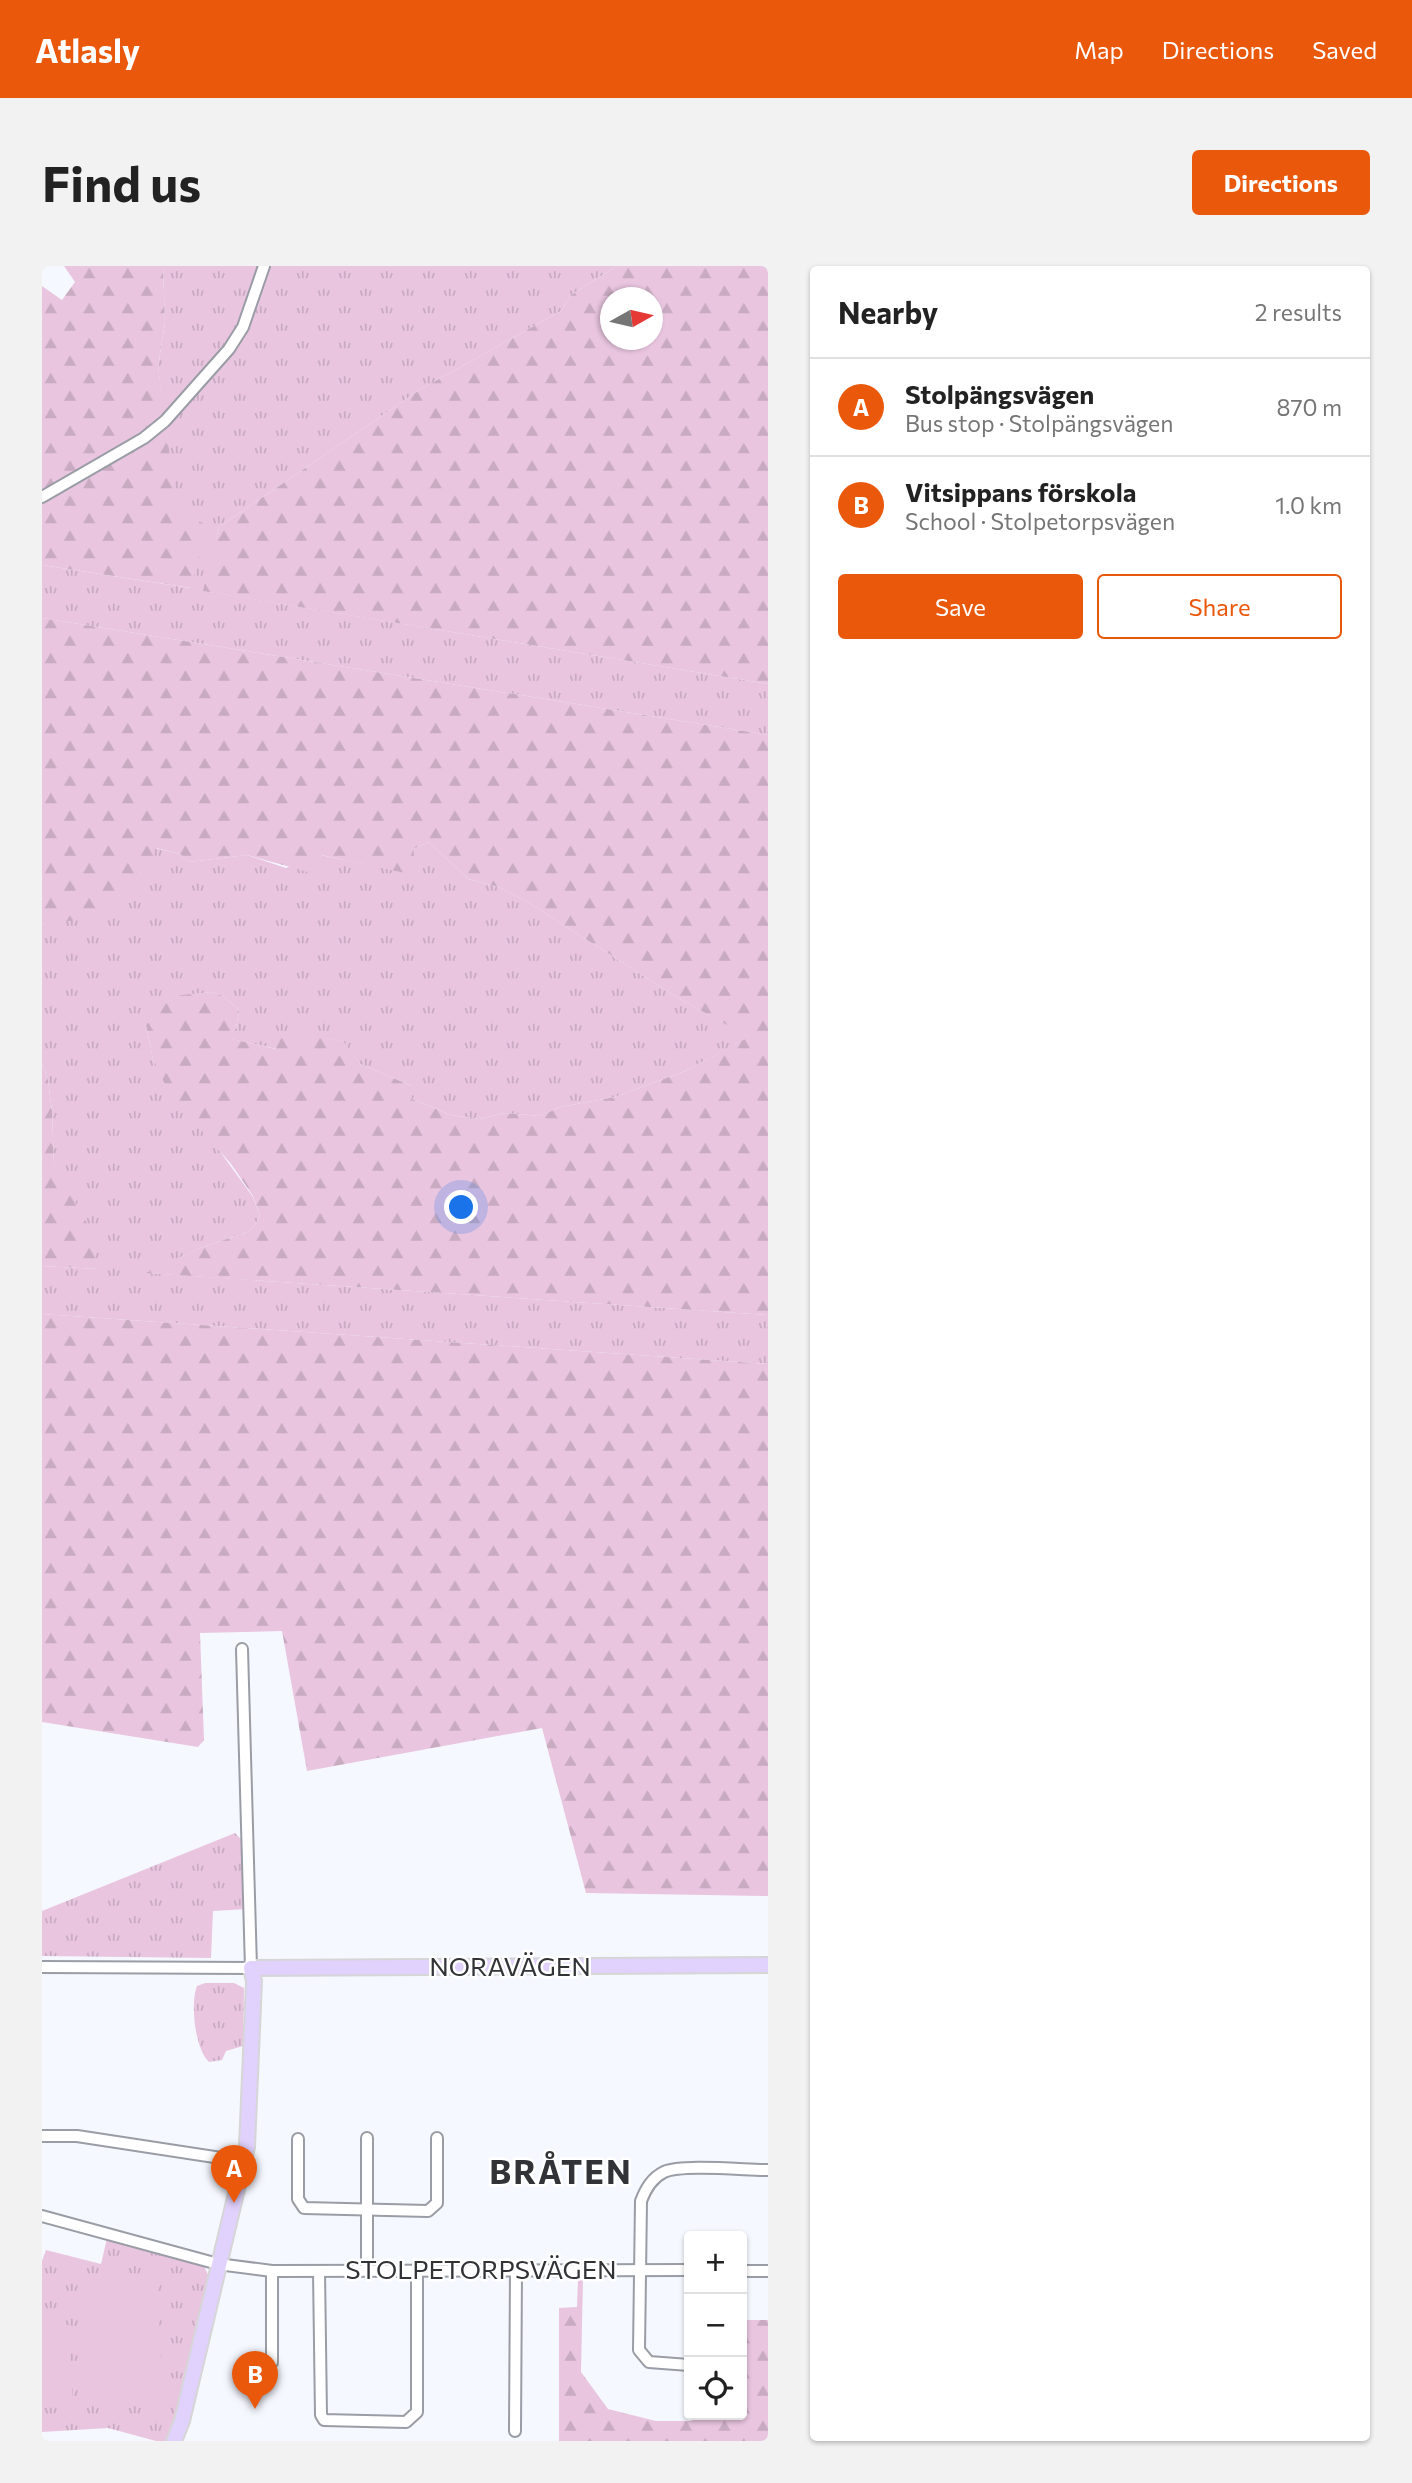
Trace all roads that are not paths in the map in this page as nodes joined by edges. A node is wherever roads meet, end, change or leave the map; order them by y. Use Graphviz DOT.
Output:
graph roads {
  1 [pos="264,266"];
  2 [pos="42,497"];
  3 [pos="242,1649"];
  4 [pos="768,1965"];
  5 [pos="42,1967"];
  6 [pos="251,1968"];
  7 [pos="42,2136"];
  8 [pos="367,2138"];
  9 [pos="437,2138"];
  10 [pos="298,2139"];
  11 [pos="221,2158"];
  12 [pos="768,2170"];
  13 [pos="366,2210"];
  14 [pos="42,2216"];
  15 [pos="218,2264"];
  16 [pos="367,2269"];
  17 [pos="418,2269"];
  18 [pos="639,2269"];
  19 [pos="516,2270"];
  20 [pos="684,2270"];
  21 [pos="272,2271"];
  22 [pos="319,2271"];
  23 [pos="747,2271"];
  24 [pos="768,2271"];
  25 [pos="255,2365"];
  26 [pos="684,2365"];
  27 [pos="515,2431"];
  28 [pos="174,2441"];
  1 -- 2 [label="street"];
  3 -- 6 [label="street"];
  4 -- 6 [label="main road, NORAVÄGEN"];
  5 -- 6 [label="street, NORAVÄGEN"];
  6 -- 15 [label="main road"];
  7 -- 11 [label="street"];
  8 -- 13 [label="street"];
  9 -- 13 [label="street"];
  10 -- 13 [label="street"];
  12 -- 18 [label="street"];
  13 -- 16 [label="street"];
  14 -- 15 [label="street, STOLPETORPSVÄGEN"];
  15 -- 21 [label="street, STOLPETORPSVÄGEN"];
  15 -- 28 [label="main road"];
  16 -- 17 [label="street, STOLPETORPSVÄGEN"];
  16 -- 22 [label="street, STOLPETORPSVÄGEN"];
  17 -- 19 [label="street, STOLPETORPSVÄGEN"];
  17 -- 22 [label="street"];
  18 -- 19 [label="street, STOLPETORPSVÄGEN"];
  18 -- 20 [label="street, STOLPETORPSVÄGEN"];
  18 -- 26 [label="street"];
  19 -- 27 [label="street"];
  21 -- 22 [label="street, STOLPETORPSVÄGEN"];
  21 -- 25 [label="street"];
  23 -- 24 [label="street"];
}
